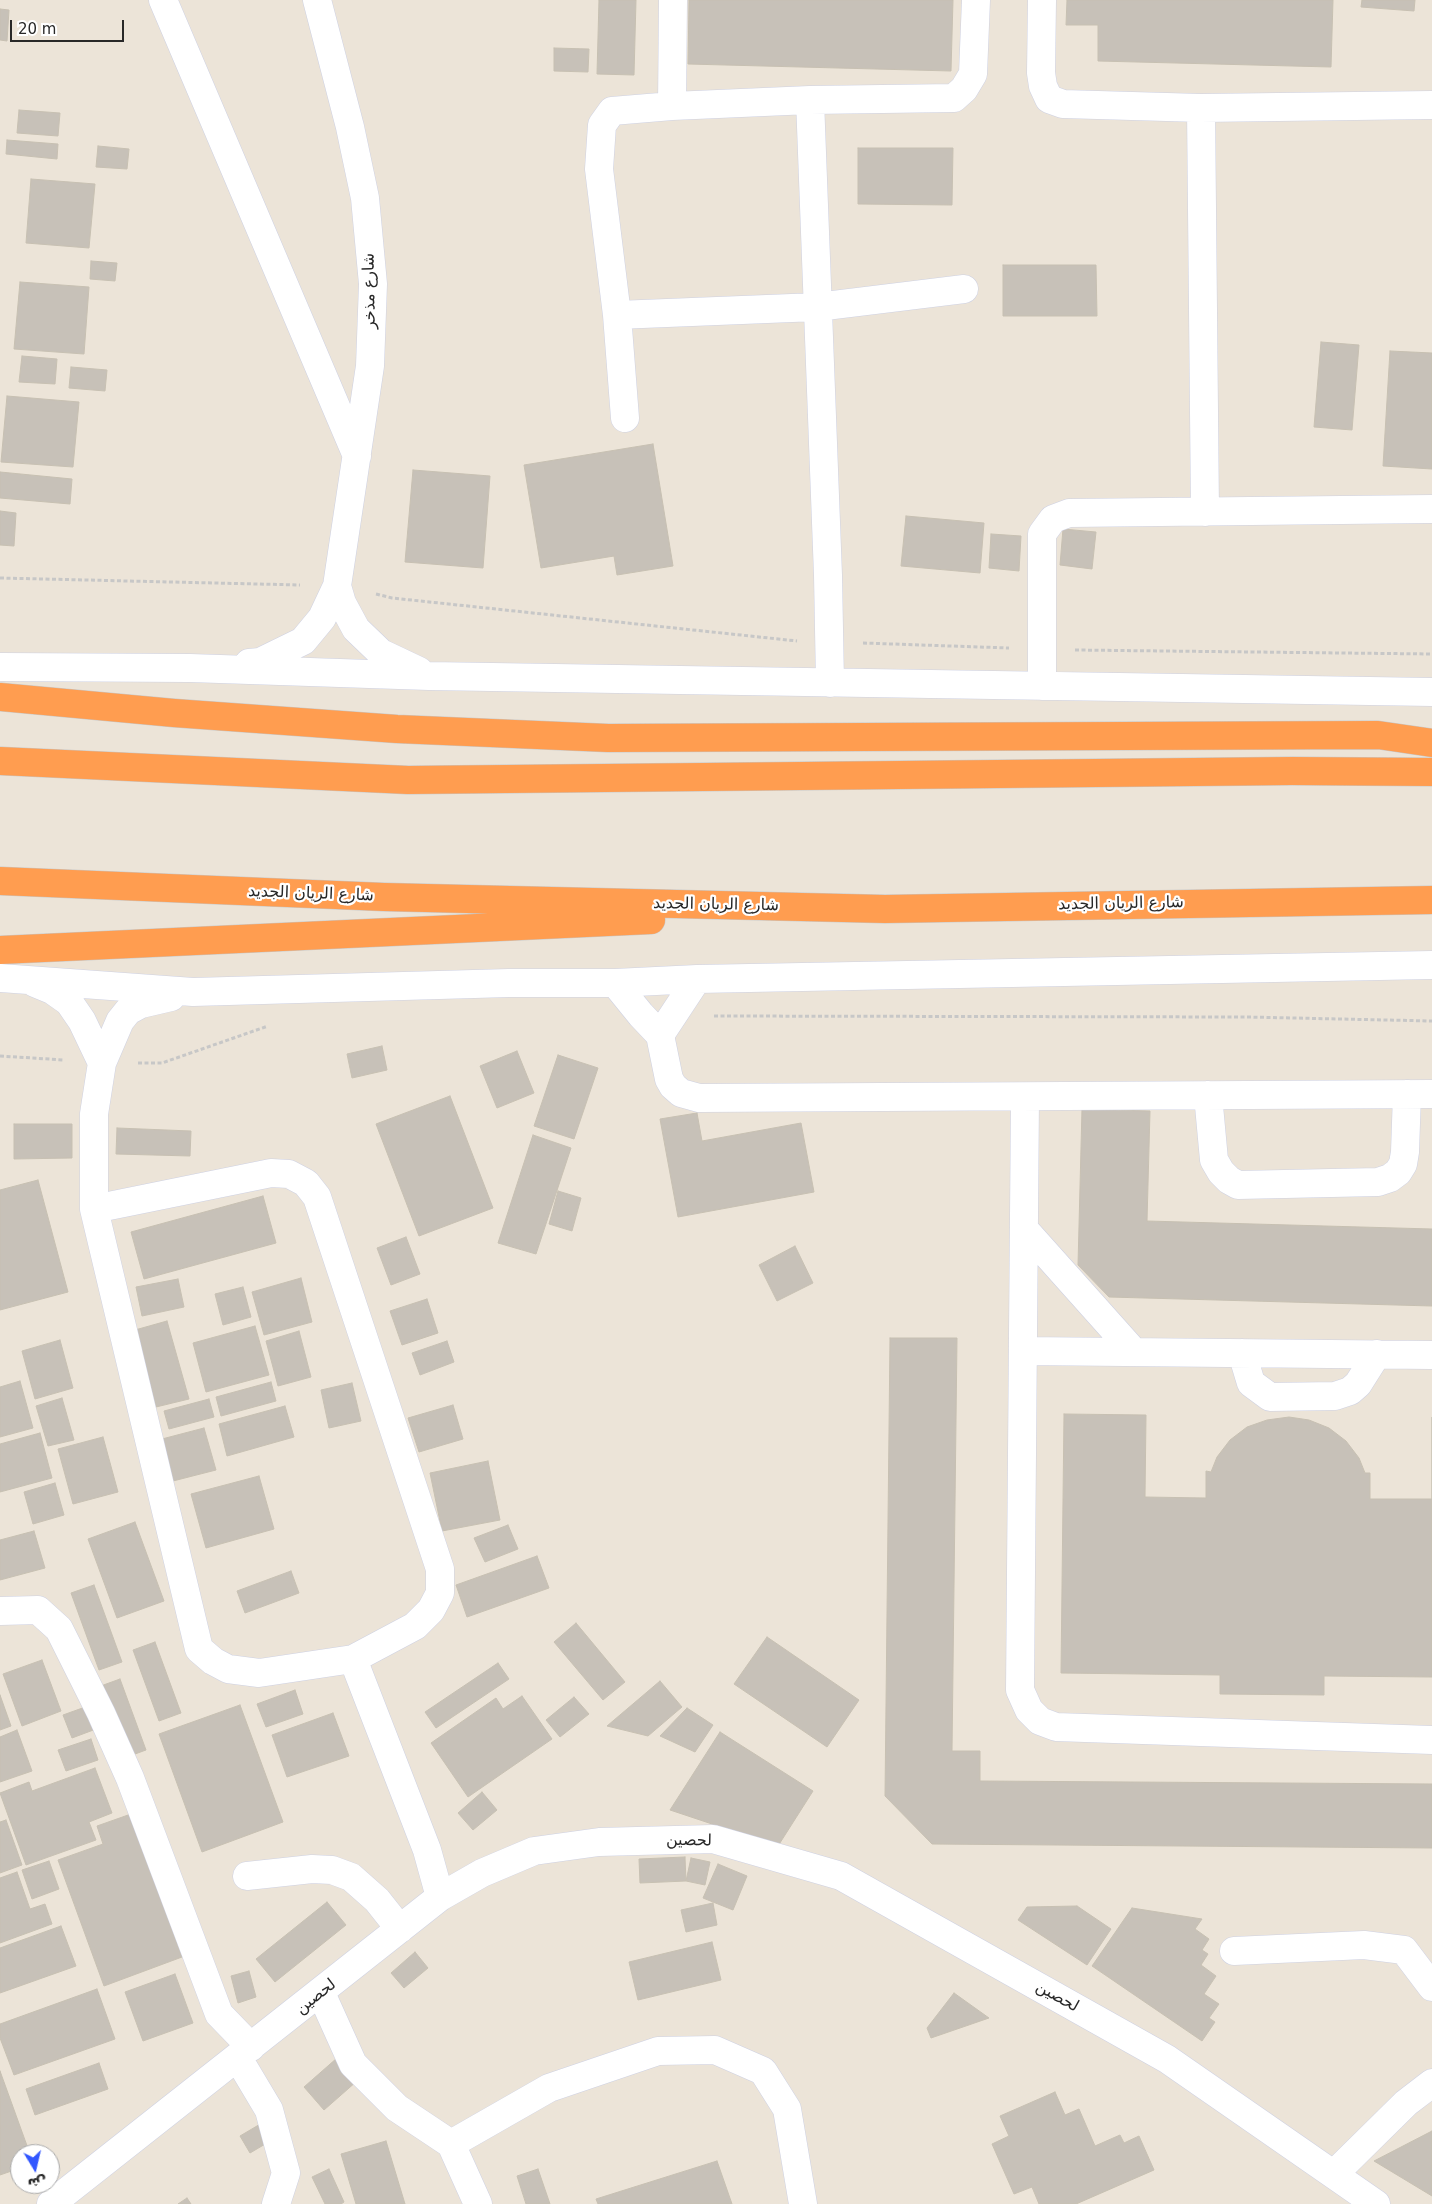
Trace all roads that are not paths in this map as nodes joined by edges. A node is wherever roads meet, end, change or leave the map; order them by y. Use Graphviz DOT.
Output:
graph roads {
  1 [pos="163,0"];
  2 [pos="317,0"];
  3 [pos="673,0"];
  4 [pos="976,0"];
  5 [pos="1042,0"];
  6 [pos="810,100"];
  7 [pos="1432,104"];
  8 [pos="672,106"];
  9 [pos="1201,108"];
  10 [pos="964,290"];
  11 [pos="818,307"];
  12 [pos="617,315"];
  13 [pos="625,418"];
  14 [pos="358,457"];
  15 [pos="1432,509"];
  16 [pos="1205,512"];
  17 [pos="337,586"];
  18 [pos="0,667"];
  19 [pos="190,668"];
  20 [pos="429,676"];
  21 [pos="830,683"];
  22 [pos="1042,686"];
  23 [pos="1432,692"];
  24 [pos="0,697"];
  25 [pos="1432,743"];
  26 [pos="0,761"];
  27 [pos="1432,772"];
  28 [pos="0,881"];
  29 [pos="1432,900"];
  30 [pos="884,909"];
  31 [pos="0,950"];
  32 [pos="1432,965"];
  33 [pos="13,979"];
  34 [pos="697,979"];
  35 [pos="615,983"];
  36 [pos="193,992"];
  37 [pos="666,1025"];
  38 [pos="102,1063"];
  39 [pos="1419,1094"];
  40 [pos="1208,1095"];
  41 [pos="1025,1097"];
  42 [pos="94,1209"];
  43 [pos="1024,1230"];
  44 [pos="1023,1351"];
  45 [pos="1134,1352"];
  46 [pos="1242,1353"];
  47 [pos="1377,1354"];
  48 [pos="1432,1355"];
  49 [pos="0,1611"];
  50 [pos="353,1659"];
  51 [pos="1432,1740"];
  52 [pos="247,1876"];
  53 [pos="440,1897"];
  54 [pos="400,1929"];
  55 [pos="1234,1951"];
  56 [pos="1432,1987"];
  57 [pos="320,1993"];
  58 [pos="244,2053"];
  59 [pos="1432,2083"];
  60 [pos="451,2144"];
  61 [pos="1334,2174"];
  62 [pos="52,2204"];
  63 [pos="276,2204"];
  64 [pos="478,2204"];
  65 [pos="803,2204"];
  66 [pos="1376,2204"];
  1 -- 14 [label="street"];
  2 -- 14 [label="street, شارع مذخر"];
  3 -- 8 [label="street"];
  4 -- 6 [label="street"];
  5 -- 9 [label="street"];
  6 -- 8 [label="street"];
  6 -- 11 [label="street"];
  7 -- 9 [label="street"];
  8 -- 12 [label="street"];
  9 -- 16 [label="street"];
  10 -- 11 [label="street"];
  11 -- 12 [label="street"];
  11 -- 21 [label="street"];
  12 -- 13 [label="street"];
  14 -- 17 [label="street, شارع مذخر"];
  15 -- 16 [label="street"];
  16 -- 22 [label="street"];
  17 -- 19 [label="street, شارع مذخر"];
  17 -- 20 [label="street, شارع مذخر"];
  18 -- 19 [label="street"];
  19 -- 20 [label="street"];
  20 -- 21 [label="street"];
  21 -- 22 [label="street"];
  22 -- 23 [label="street"];
  24 -- 25 [label="highway"];
  26 -- 27 [label="highway"];
  28 -- 30 [label="highway, شارع الريان الجديد"];
  29 -- 30 [label="highway, شارع الريان الجديد"];
  30 -- 31 [label="highway"];
  32 -- 34 [label="street"];
  33 -- 36 [label="street"];
  33 -- 38 [label="street"];
  34 -- 35 [label="street"];
  34 -- 37 [label="street"];
  35 -- 36 [label="street"];
  35 -- 37 [label="street"];
  36 -- 38 [label="street"];
  37 -- 41 [label="street"];
  38 -- 42 [label="street"];
  39 -- 40 [label="street"];
  39 -- 40 [label="street"];
  40 -- 41 [label="street"];
  41 -- 43 [label="street"];
  42 -- 50 [label="street"];
  42 -- 50 [label="street"];
  43 -- 44 [label="street"];
  43 -- 45 [label="street"];
  44 -- 45 [label="street"];
  44 -- 51 [label="street"];
  45 -- 46 [label="street"];
  46 -- 47 [label="street"];
  46 -- 47 [label="street"];
  47 -- 48 [label="street"];
  49 -- 58 [label="street"];
  50 -- 53 [label="street"];
  52 -- 54 [label="street"];
  53 -- 54 [label="street, لحصين"];
  53 -- 61 [label="street, لحصين"];
  54 -- 57 [label="street, لحصين"];
  55 -- 56 [label="street"];
  57 -- 58 [label="street, لحصين"];
  57 -- 60 [label="street"];
  58 -- 62 [label="street, لحصين"];
  58 -- 63 [label="street"];
  59 -- 61 [label="street"];
  60 -- 64 [label="street"];
  60 -- 65 [label="street"];
  61 -- 66 [label="street, لحصين"];
}
